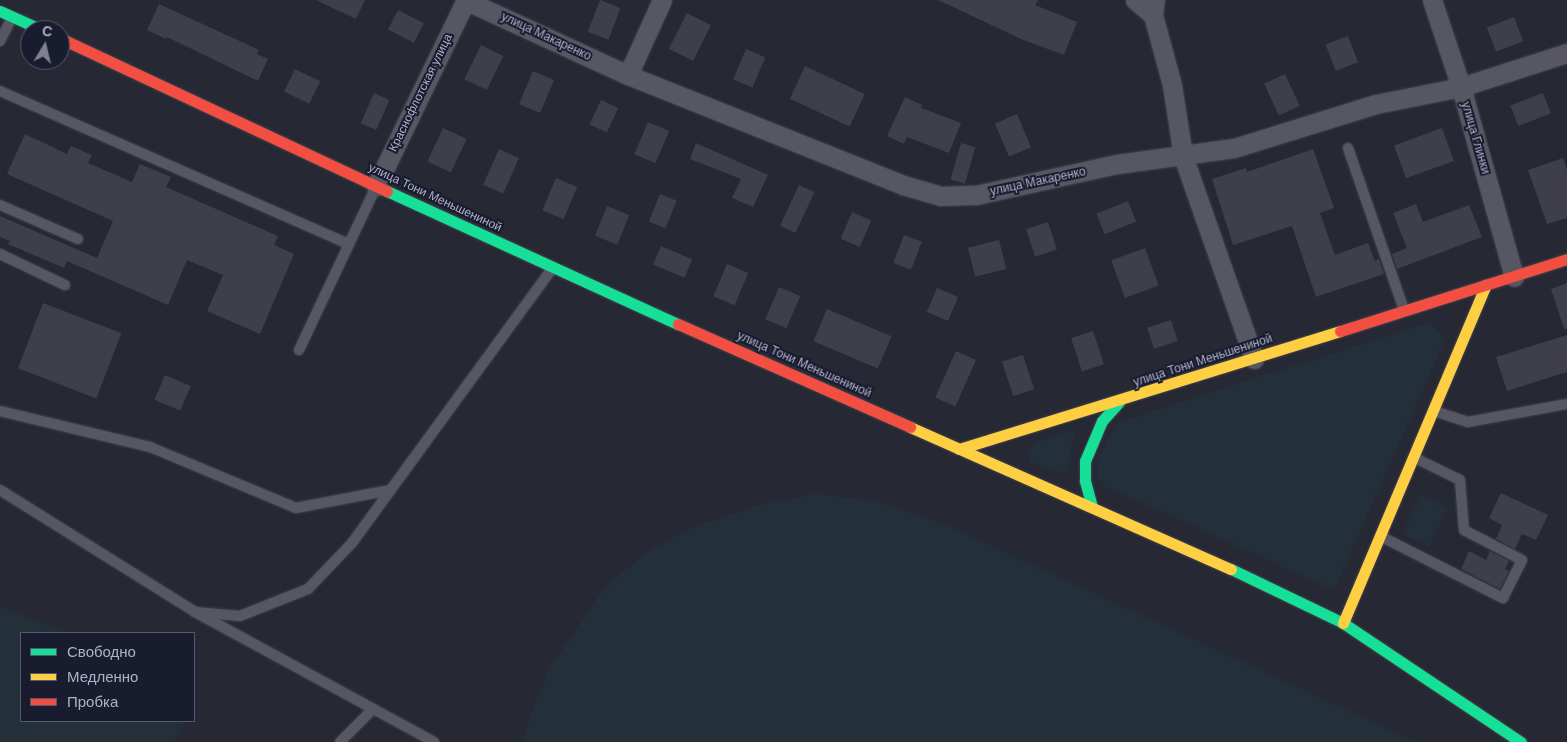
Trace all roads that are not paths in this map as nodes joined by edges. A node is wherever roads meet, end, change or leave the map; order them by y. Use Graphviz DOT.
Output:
graph roads {
  1 [pos="465,0"];
  2 [pos="662,0"];
  3 [pos="1135,0"];
  4 [pos="1432,0"];
  5 [pos="1154,7"];
  6 [pos="0,10"];
  7 [pos="12,16"];
  8 [pos="21,20"];
  9 [pos="0,41"];
  10 [pos="70,43"];
  11 [pos="1567,53"];
  12 [pos="628,75"];
  13 [pos="1461,88"];
  14 [pos="0,91"];
  15 [pos="1348,148"];
  16 [pos="1183,156"];
  17 [pos="376,186"];
  18 [pos="0,205"];
  19 [pos="78,239"];
  20 [pos="349,244"];
  21 [pos="0,254"];
  22 [pos="1567,259"];
  23 [pos="553,269"];
  24 [pos="1514,277"];
  25 [pos="65,285"];
  26 [pos="1486,285"];
  27 [pos="1405,311"];
  28 [pos="299,350"];
  29 [pos="1254,359"];
  30 [pos="1119,402"];
  31 [pos="1567,404"];
  32 [pos="1433,410"];
  33 [pos="0,411"];
  34 [pos="959,449"];
  35 [pos="1413,457"];
  36 [pos="0,490"];
  37 [pos="390,490"];
  38 [pos="1092,507"];
  39 [pos="1380,536"];
  40 [pos="194,612"];
  41 [pos="1343,623"];
  42 [pos="373,709"];
  43 [pos="340,742"];
  44 [pos="434,742"];
  45 [pos="1521,742"];
  1 -- 12 [label="street, улица Макаренко"];
  1 -- 17 [label="street, Краснофлотская улица"];
  2 -- 12 [label="street"];
  3 -- 5 [label="street"];
  4 -- 13 [label="street, улица Глинки"];
  5 -- 16 [label="street"];
  6 -- 7 [label="main road"];
  7 -- 8 [label="main road"];
  7 -- 9 [label="lane"];
  10 -- 17 [label="main road, улица Тони Меньшениной"];
  11 -- 13 [label="street, улица Макаренко"];
  12 -- 16 [label="street, улица Макаренко"];
  13 -- 16 [label="street, улица Макаренко"];
  13 -- 24 [label="street, улица Глинки"];
  14 -- 20 [label="lane"];
  15 -- 27 [label="lane"];
  16 -- 29 [label="street"];
  17 -- 20 [label="lane"];
  17 -- 23 [label="main road, улица Тони Меньшениной"];
  18 -- 19 [label="lane"];
  20 -- 28 [label="lane"];
  21 -- 25 [label="lane"];
  22 -- 24 [label="main road, улица Тони Меньшениной"];
  23 -- 34 [label="main road, улица Тони Меньшениной"];
  23 -- 37 [label="lane"];
  24 -- 26 [label="main road, улица Тони Меньшениной"];
  26 -- 27 [label="main road, улица Тони Меньшениной"];
  26 -- 32 [label="main road"];
  27 -- 29 [label="main road, улица Тони Меньшениной"];
  29 -- 30 [label="main road, улица Тони Меньшениной"];
  30 -- 34 [label="main road, улица Тони Меньшениной"];
  30 -- 38 [label="main road"];
  31 -- 32 [label="lane"];
  32 -- 35 [label="main road"];
  33 -- 37 [label="lane"];
  34 -- 38 [label="main road"];
  35 -- 39 [label="main road"];
  35 -- 39 [label="lane"];
  36 -- 40 [label="lane"];
  37 -- 40 [label="lane"];
  38 -- 41 [label="main road"];
  39 -- 41 [label="main road"];
  40 -- 42 [label="lane"];
  41 -- 45 [label="main road"];
  42 -- 43 [label="lane"];
  42 -- 44 [label="lane"];
}
